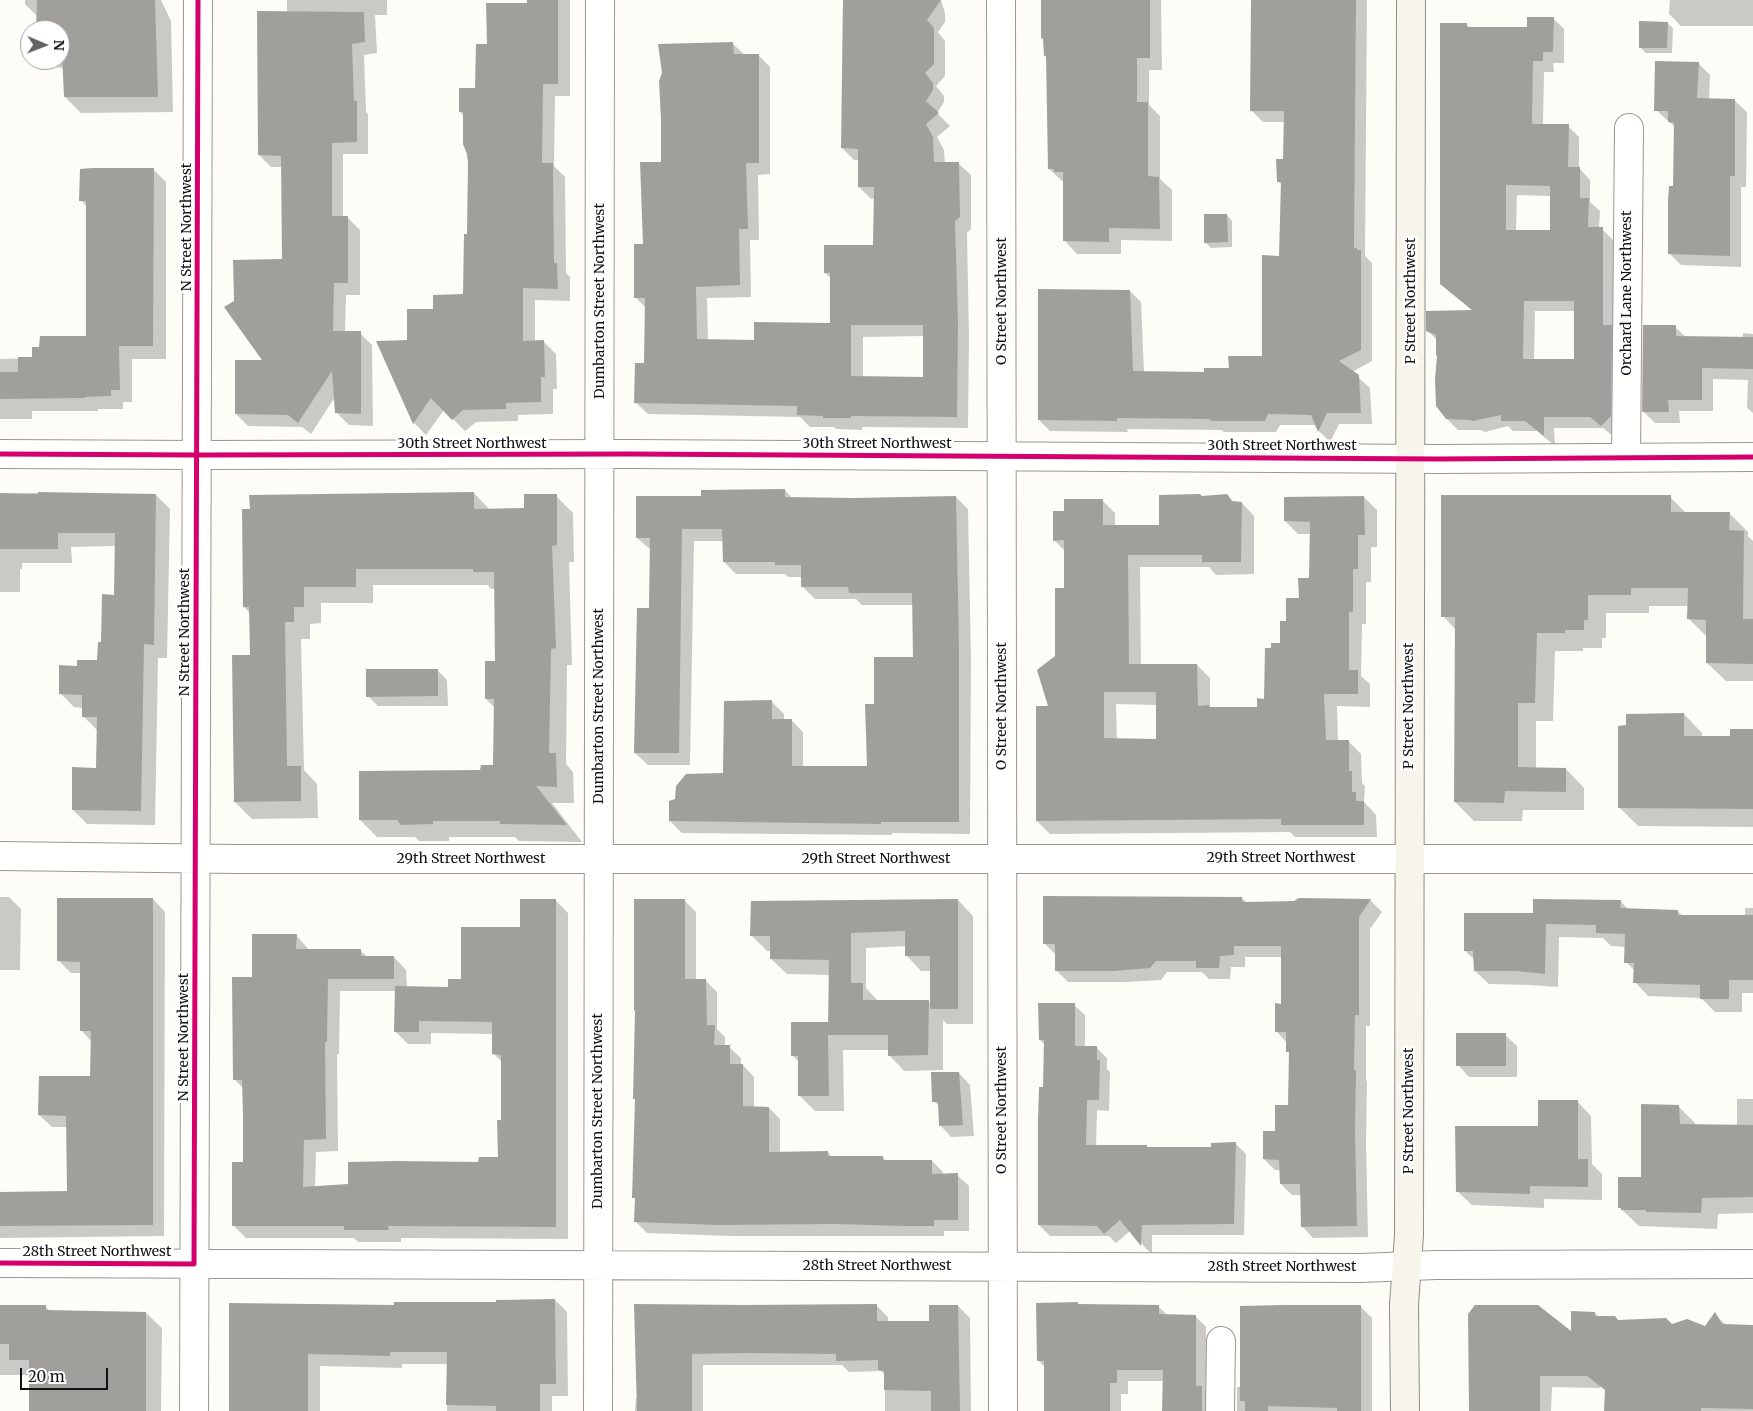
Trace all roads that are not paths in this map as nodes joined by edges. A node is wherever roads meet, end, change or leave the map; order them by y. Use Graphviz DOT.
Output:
graph roads {
  1 [pos="198,0"];
  2 [pos="600,0"];
  3 [pos="1001,0"];
  4 [pos="1411,0"];
  5 [pos="1629,128"];
  6 [pos="0,454"];
  7 [pos="198,455"];
  8 [pos="600,455"];
  9 [pos="1002,456"];
  10 [pos="1626,457"];
  11 [pos="1753,457"];
  12 [pos="1410,458"];
  13 [pos="0,856"];
  14 [pos="196,858"];
  15 [pos="1409,858"];
  16 [pos="1753,858"];
  17 [pos="599,859"];
  18 [pos="1001,859"];
  19 [pos="0,1263"];
  20 [pos="194,1264"];
  21 [pos="1753,1264"];
  22 [pos="598,1266"];
  23 [pos="1002,1266"];
  24 [pos="1407,1266"];
  25 [pos="1220,1341"];
  26 [pos="194,1411"];
  27 [pos="598,1411"];
  28 [pos="1003,1411"];
  29 [pos="1220,1411"];
  30 [pos="1404,1411"];
  1 -- 7 [label="street, N Street Northwest"];
  2 -- 8 [label="street, Dumbarton Street Northwest"];
  3 -- 9 [label="street, O Street Northwest"];
  4 -- 12 [label="main road, P Street Northwest"];
  5 -- 10 [label="street, Orchard Lane Northwest"];
  6 -- 7 [label="street, 30th Street Northwest"];
  7 -- 8 [label="street, 30th Street Northwest"];
  7 -- 14 [label="street, N Street Northwest"];
  8 -- 9 [label="street, 30th Street Northwest"];
  8 -- 17 [label="street, Dumbarton Street Northwest"];
  9 -- 12 [label="street, 30th Street Northwest"];
  9 -- 18 [label="street, O Street Northwest"];
  10 -- 11 [label="street, 30th Street Northwest"];
  10 -- 12 [label="street, 30th Street Northwest"];
  12 -- 15 [label="main road, P Street Northwest"];
  13 -- 14 [label="street, 29th Street Northwest"];
  14 -- 17 [label="street, 29th Street Northwest"];
  14 -- 20 [label="street, N Street Northwest"];
  15 -- 16 [label="street, 29th Street Northwest"];
  15 -- 18 [label="street, 29th Street Northwest"];
  15 -- 24 [label="main road, P Street Northwest"];
  17 -- 18 [label="street, 29th Street Northwest"];
  17 -- 22 [label="street, Dumbarton Street Northwest"];
  18 -- 23 [label="street, O Street Northwest"];
  19 -- 20 [label="street, 28th Street Northwest"];
  20 -- 22 [label="street, 28th Street Northwest"];
  20 -- 26 [label="street, N Street Northwest"];
  21 -- 24 [label="street, 28th Street Northwest"];
  22 -- 23 [label="street, 28th Street Northwest"];
  22 -- 27 [label="street, Dumbarton Street Northwest"];
  23 -- 24 [label="street, 28th Street Northwest"];
  23 -- 28 [label="street, O Street Northwest"];
  24 -- 30 [label="main road, P Street Northwest"];
  25 -- 29 [label="street"];
}
